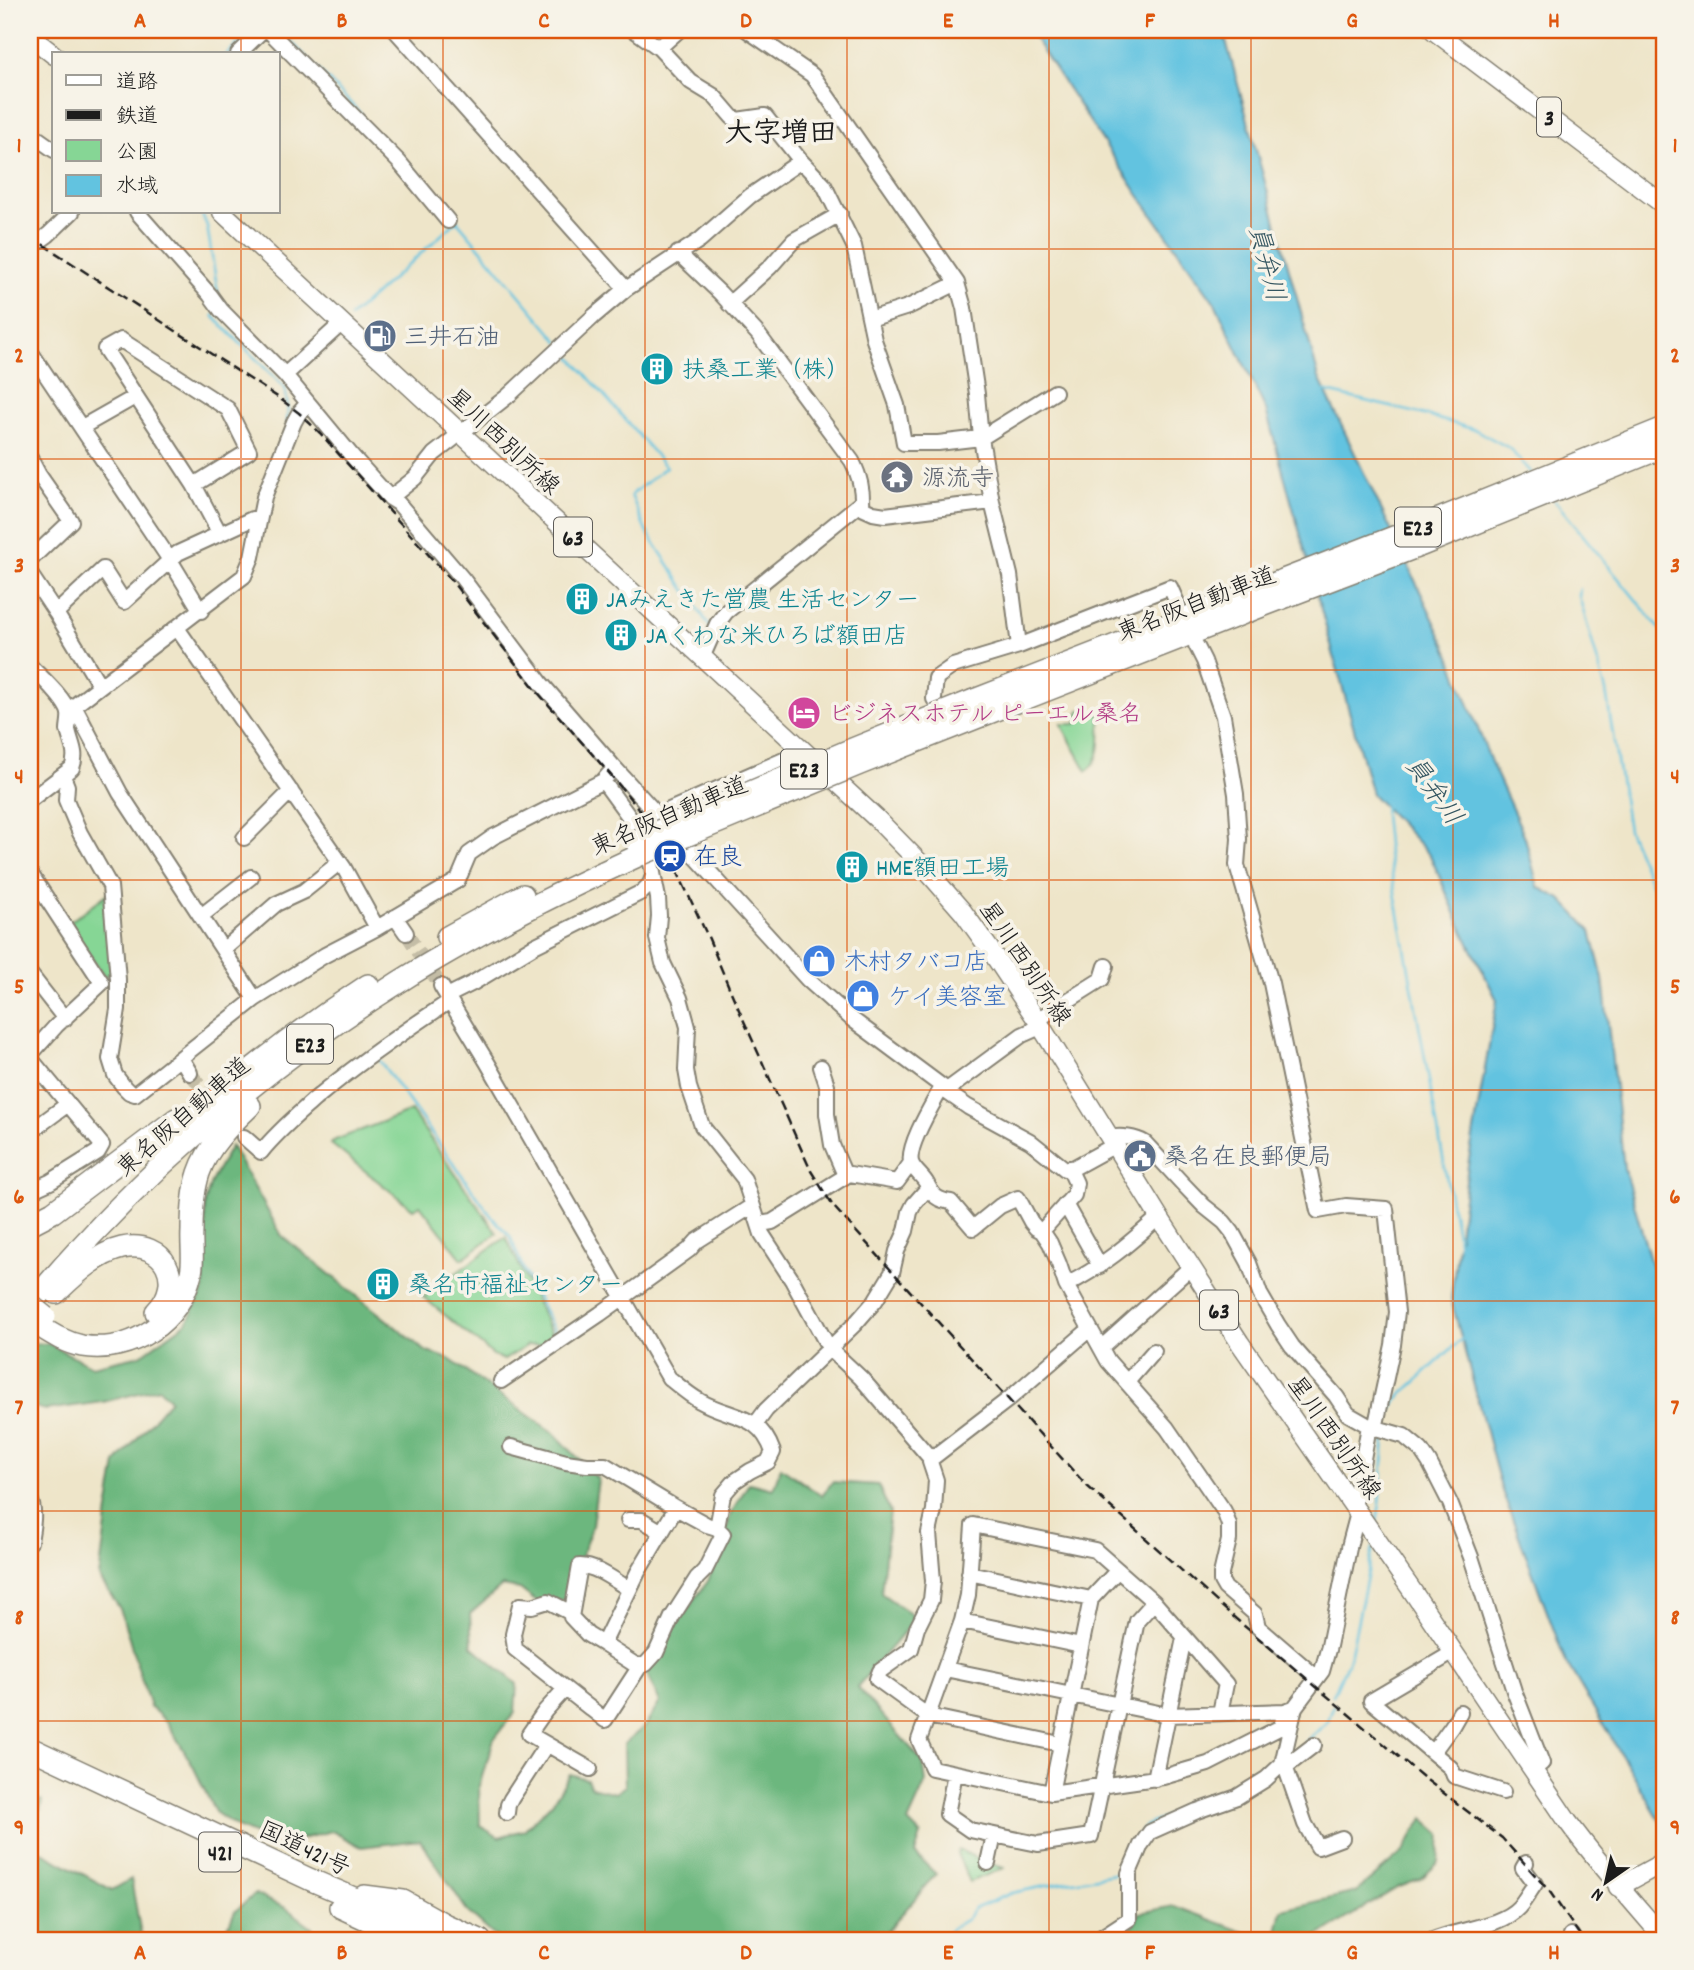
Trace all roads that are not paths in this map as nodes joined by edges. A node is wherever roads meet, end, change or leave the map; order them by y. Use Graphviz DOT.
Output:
graph roads {
  1 [pos="263,30"];
  2 [pos="268,30"];
  3 [pos="395,30"];
  4 [pos="634,30"];
  5 [pos="680,30"];
  6 [pos="747,30"];
  7 [pos="1433,30"];
  8 [pos="30,36"];
  9 [pos="659,48"];
  10 [pos="240,52"];
  11 [pos="52,53"];
  12 [pos="31,136"];
  13 [pos="52,149"];
  14 [pos="801,161"];
  15 [pos="1664,205"];
  16 [pos="70,214"];
  17 [pos="139,214"];
  18 [pos="224,214"];
  19 [pos="840,214"];
  20 [pos="448,221"];
  21 [pos="30,248"];
  22 [pos="678,253"];
  23 [pos="957,283"];
  24 [pos="626,289"];
  25 [pos="729,304"];
  26 [pos="870,319"];
  27 [pos="342,323"];
  28 [pos="30,351"];
  29 [pos="285,375"];
  30 [pos="1055,392"];
  31 [pos="135,397"];
  32 [pos="308,403"];
  33 [pos="82,427"];
  34 [pos="1664,428"];
  35 [pos="458,433"];
  36 [pos="981,438"];
  37 [pos="1664,447"];
  38 [pos="30,458"];
  39 [pos="1579,471"];
  40 [pos="194,485"];
  41 [pos="390,498"];
  42 [pos="862,502"];
  43 [pos="992,502"];
  44 [pos="258,520"];
  45 [pos="220,534"];
  46 [pos="30,560"];
  47 [pos="170,560"];
  48 [pos="30,574"];
  49 [pos="1178,605"];
  50 [pos="201,611"];
  51 [pos="56,613"];
  52 [pos="177,628"];
  53 [pos="1196,645"];
  54 [pos="1019,646"];
  55 [pos="702,658"];
  56 [pos="30,666"];
  57 [pos="100,686"];
  58 [pos="934,699"];
  59 [pos="72,710"];
  60 [pos="802,752"];
  61 [pos="613,766"];
  62 [pos="63,776"];
  63 [pos="603,781"];
  64 [pos="291,791"];
  65 [pos="30,800"];
  66 [pos="658,815"];
  67 [pos="244,838"];
  68 [pos="340,862"];
  69 [pos="30,873"];
  70 [pos="653,876"];
  71 [pos="251,877"];
  72 [pos="201,916"];
  73 [pos="395,917"];
  74 [pos="377,928"];
  75 [pos="406,933"];
  76 [pos="223,950"];
  77 [pos="1106,966"];
  78 [pos="30,974"];
  79 [pos="118,979"];
  80 [pos="102,983"];
  81 [pos="446,995"];
  82 [pos="255,999"];
  83 [pos="348,1007"];
  84 [pos="65,1018"];
  85 [pos="1038,1023"];
  86 [pos="30,1056"];
  87 [pos="181,1058"];
  88 [pos="821,1067"];
  89 [pos="190,1073"];
  90 [pos="945,1088"];
  91 [pos="68,1104"];
  92 [pos="30,1132"];
  93 [pos="244,1137"];
  94 [pos="1113,1142"];
  95 [pos="911,1163"];
  96 [pos="1069,1168"];
  97 [pos="849,1174"];
  98 [pos="928,1188"];
  99 [pos="30,1191"];
  100 [pos="1065,1204"];
  101 [pos="752,1206"];
  102 [pos="1159,1217"];
  103 [pos="30,1224"];
  104 [pos="760,1224"];
  105 [pos="1042,1231"];
  106 [pos="1100,1266"];
  107 [pos="1191,1267"];
  108 [pos="30,1283"];
  109 [pos="1066,1285"];
  110 [pos="623,1298"];
  111 [pos="34,1316"];
  112 [pos="1091,1331"];
  113 [pos="829,1348"];
  114 [pos="1101,1348"];
  115 [pos="1154,1351"];
  116 [pos="501,1381"];
  117 [pos="1127,1382"];
  118 [pos="755,1424"];
  119 [pos="1378,1429"];
  120 [pos="511,1447"];
  121 [pos="931,1459"];
  122 [pos="30,1499"];
  123 [pos="676,1508"];
  124 [pos="1356,1510"];
  125 [pos="628,1520"];
  126 [pos="718,1528"];
  127 [pos="662,1532"];
  128 [pos="30,1542"];
  129 [pos="1118,1570"];
  130 [pos="969,1573"];
  131 [pos="629,1589"];
  132 [pos="1091,1599"];
  133 [pos="1154,1602"];
  134 [pos="571,1613"];
  135 [pos="962,1621"];
  136 [pos="1184,1637"];
  137 [pos="603,1644"];
  138 [pos="1081,1646"];
  139 [pos="1454,1652"];
  140 [pos="640,1666"];
  141 [pos="945,1669"];
  142 [pos="1316,1677"];
  143 [pos="565,1689"];
  144 [pos="1071,1695"];
  145 [pos="1119,1705"];
  146 [pos="1290,1709"];
  147 [pos="1460,1712"];
  148 [pos="1220,1713"];
  149 [pos="1168,1715"];
  150 [pos="928,1716"];
  151 [pos="1060,1744"];
  152 [pos="546,1745"];
  153 [pos="1314,1745"];
  154 [pos="30,1748"];
  155 [pos="1433,1752"];
  156 [pos="30,1763"];
  157 [pos="1283,1763"];
  158 [pos="590,1769"];
  159 [pos="1533,1770"];
  160 [pos="955,1773"];
  161 [pos="1155,1779"];
  162 [pos="1102,1786"];
  163 [pos="1503,1792"];
  164 [pos="1051,1793"];
  165 [pos="507,1813"];
  166 [pos="994,1835"];
  167 [pos="1342,1838"];
  168 [pos="1664,1862"];
  169 [pos="988,1863"];
  170 [pos="1526,1863"];
  171 [pos="1622,1885"];
  172 [pos="334,1898"];
  173 [pos="379,1904"];
  174 [pos="1661,1938"];
  175 [pos="370,1940"];
  176 [pos="411,1940"];
  177 [pos="423,1940"];
  178 [pos="445,1940"];
  179 [pos="480,1940"];
  180 [pos="1097,1940"];
  181 [pos="1433,1940"];
  1 -- 10 [label="street"];
  2 -- 20 [label="street"];
  3 -- 24 [label="street"];
  4 -- 9 [label="street"];
  5 -- 9 [label="street"];
  6 -- 23 [label="street"];
  7 -- 15 [label="main road, 3"];
  8 -- 11 [label="main road"];
  9 -- 14 [label="street"];
  12 -- 13 [label="street"];
  14 -- 19 [label="street"];
  14 -- 22 [label="street"];
  16 -- 21 [label="street"];
  17 -- 29 [label="street"];
  18 -- 27 [label="main road, 星川西別所線 / 63"];
  19 -- 25 [label="street"];
  19 -- 26 [label="street"];
  22 -- 24 [label="street"];
  22 -- 25 [label="street"];
  23 -- 26 [label="street"];
  23 -- 36 [label="street"];
  24 -- 35 [label="street"];
  25 -- 42 [label="street"];
  26 -- 36 [label="street"];
  27 -- 29 [label="street"];
  27 -- 35 [label="main road, 星川西別所線 / 63"];
  28 -- 33 [label="street"];
  29 -- 32 [label="street"];
  30 -- 36 [label="street"];
  31 -- 33 [label="street"];
  31 -- 40 [label="street"];
  31 -- 40 [label="street"];
  32 -- 41 [label="street"];
  32 -- 44 [label="street"];
  33 -- 47 [label="street"];
  34 -- 39 [label="highway, 東名阪自動車道 / E23"];
  35 -- 41 [label="street"];
  35 -- 55 [label="main road, 星川西別所線 / 63"];
  36 -- 43 [label="street"];
  37 -- 39 [label="highway, 東名阪自動車道 / E23"];
  38 -- 46 [label="street"];
  39 -- 83 [label="highway, 東名阪自動車道 / E23, bridge"];
  40 -- 45 [label="street"];
  41 -- 61 [label="street"];
  42 -- 43 [label="street"];
  42 -- 55 [label="street"];
  43 -- 54 [label="street"];
  44 -- 45 [label="street"];
  44 -- 50 [label="street"];
  45 -- 47 [label="street"];
  47 -- 50 [label="street"];
  47 -- 51 [label="street"];
  48 -- 51 [label="street"];
  49 -- 54 [label="street"];
  50 -- 52 [label="street"];
  51 -- 57 [label="street"];
  52 -- 57 [label="street"];
  52 -- 64 [label="street"];
  53 -- 119 [label="street"];
  54 -- 58 [label="street"];
  55 -- 60 [label="main road, 星川西別所線 / 63"];
  56 -- 59 [label="street"];
  57 -- 59 [label="street"];
  59 -- 62 [label="street"];
  59 -- 72 [label="street"];
  60 -- 66 [label="street"];
  60 -- 85 [label="main road, 星川西別所線 / 63"];
  61 -- 63 [label="street"];
  61 -- 66 [label="street"];
  62 -- 65 [label="street"];
  62 -- 79 [label="street"];
  63 -- 70 [label="street"];
  63 -- 73 [label="street"];
  64 -- 67 [label="street"];
  64 -- 68 [label="street"];
  66 -- 90 [label="street"];
  68 -- 74 [label="street"];
  68 -- 76 [label="street"];
  69 -- 80 [label="street"];
  70 -- 81 [label="street"];
  70 -- 101 [label="street"];
  71 -- 72 [label="street"];
  72 -- 76 [label="street"];
  73 -- 74 [label="street"];
  73 -- 75 [label="street"];
  74 -- 82 [label="street"];
  76 -- 82 [label="street"];
  77 -- 85 [label="street"];
  78 -- 84 [label="street"];
  79 -- 80 [label="street"];
  79 -- 87 [label="street"];
  80 -- 84 [label="street"];
  81 -- 93 [label="street"];
  81 -- 110 [label="street"];
  82 -- 87 [label="street"];
  83 -- 103 [label="highway"];
  83 -- 108 [label="highway, 東名阪自動車道 / E23"];
  83 -- 111 [label="highway, 東名阪自動車道 / E23"];
  83 -- 111 [label="highway"];
  84 -- 86 [label="street"];
  85 -- 90 [label="street"];
  85 -- 94 [label="main road, 星川西別所線 / 63"];
  86 -- 91 [label="street"];
  87 -- 89 [label="street"];
  88 -- 97 [label="street"];
  90 -- 95 [label="street"];
  90 -- 96 [label="street"];
  91 -- 92 [label="street"];
  91 -- 99 [label="street"];
  94 -- 96 [label="street"];
  94 -- 102 [label="main road, 星川西別所線 / 63"];
  94 -- 119 [label="street"];
  95 -- 97 [label="street"];
  95 -- 98 [label="street"];
  96 -- 100 [label="street"];
  97 -- 104 [label="street"];
  98 -- 105 [label="street"];
  98 -- 113 [label="street"];
  100 -- 105 [label="street"];
  100 -- 106 [label="street"];
  101 -- 104 [label="street"];
  101 -- 110 [label="street"];
  102 -- 106 [label="street"];
  102 -- 107 [label="main road, 星川西別所線 / 63"];
  104 -- 113 [label="street"];
  105 -- 109 [label="street"];
  106 -- 109 [label="street"];
  107 -- 114 [label="street"];
  107 -- 124 [label="main road, 星川西別所線 / 63"];
  109 -- 112 [label="street"];
  110 -- 116 [label="street"];
  110 -- 118 [label="street"];
  111 -- 111 [label="highway"];
  112 -- 114 [label="street"];
  112 -- 121 [label="street"];
  113 -- 118 [label="street"];
  113 -- 121 [label="street"];
  114 -- 117 [label="street"];
  115 -- 117 [label="street"];
  117 -- 142 [label="street"];
  118 -- 126 [label="street"];
  119 -- 124 [label="street"];
  119 -- 159 [label="street"];
  120 -- 123 [label="street"];
  121 -- 150 [label="street"];
  122 -- 128 [label="street"];
  123 -- 126 [label="street"];
  123 -- 127 [label="street"];
  124 -- 139 [label="main road, 星川西別所線 / 63"];
  124 -- 142 [label="street"];
  125 -- 127 [label="street"];
  126 -- 140 [label="street"];
  127 -- 131 [label="street"];
  129 -- 130 [label="street"];
  129 -- 132 [label="street"];
  129 -- 133 [label="street"];
  130 -- 132 [label="street"];
  130 -- 135 [label="street"];
  131 -- 134 [label="street"];
  131 -- 137 [label="street"];
  132 -- 138 [label="street"];
  133 -- 136 [label="street"];
  133 -- 145 [label="street"];
  134 -- 137 [label="street"];
  134 -- 143 [label="street"];
  135 -- 138 [label="street"];
  135 -- 141 [label="street"];
  136 -- 148 [label="street"];
  136 -- 149 [label="street"];
  137 -- 140 [label="street"];
  138 -- 144 [label="street"];
  139 -- 155 [label="street"];
  139 -- 159 [label="main road, 星川西別所線 / 63"];
  140 -- 143 [label="street"];
  141 -- 144 [label="street"];
  141 -- 150 [label="street"];
  142 -- 146 [label="street"];
  143 -- 152 [label="street"];
  144 -- 145 [label="street"];
  144 -- 151 [label="street"];
  145 -- 149 [label="street"];
  145 -- 162 [label="street"];
  146 -- 148 [label="street"];
  146 -- 157 [label="street"];
  146 -- 161 [label="street"];
  147 -- 155 [label="street"];
  148 -- 149 [label="street"];
  149 -- 161 [label="street"];
  150 -- 151 [label="street"];
  150 -- 160 [label="street"];
  151 -- 164 [label="street"];
  152 -- 158 [label="street"];
  152 -- 165 [label="street"];
  153 -- 157 [label="street"];
  154 -- 172 [label="highway, 国道421号 / 421"];
  155 -- 163 [label="street"];
  156 -- 172 [label="highway, 国道421号 / 421"];
  157 -- 167 [label="street"];
  157 -- 180 [label="street"];
  159 -- 171 [label="main road, 星川西別所線 / 63"];
  160 -- 164 [label="street"];
  160 -- 166 [label="street"];
  161 -- 162 [label="street"];
  162 -- 164 [label="street"];
  162 -- 166 [label="street"];
  166 -- 169 [label="street"];
  168 -- 171 [label="main road"];
  170 -- 181 [label="street"];
  171 -- 174 [label="main road, 星川西別所線"];
  172 -- 173 [label="highway, 国道421号 / 421"];
  172 -- 175 [label="highway"];
  172 -- 176 [label="highway, 国道421号 / 421"];
  173 -- 177 [label="highway"];
  173 -- 178 [label="highway, 国道421号 / 421"];
  173 -- 179 [label="highway"];
}
